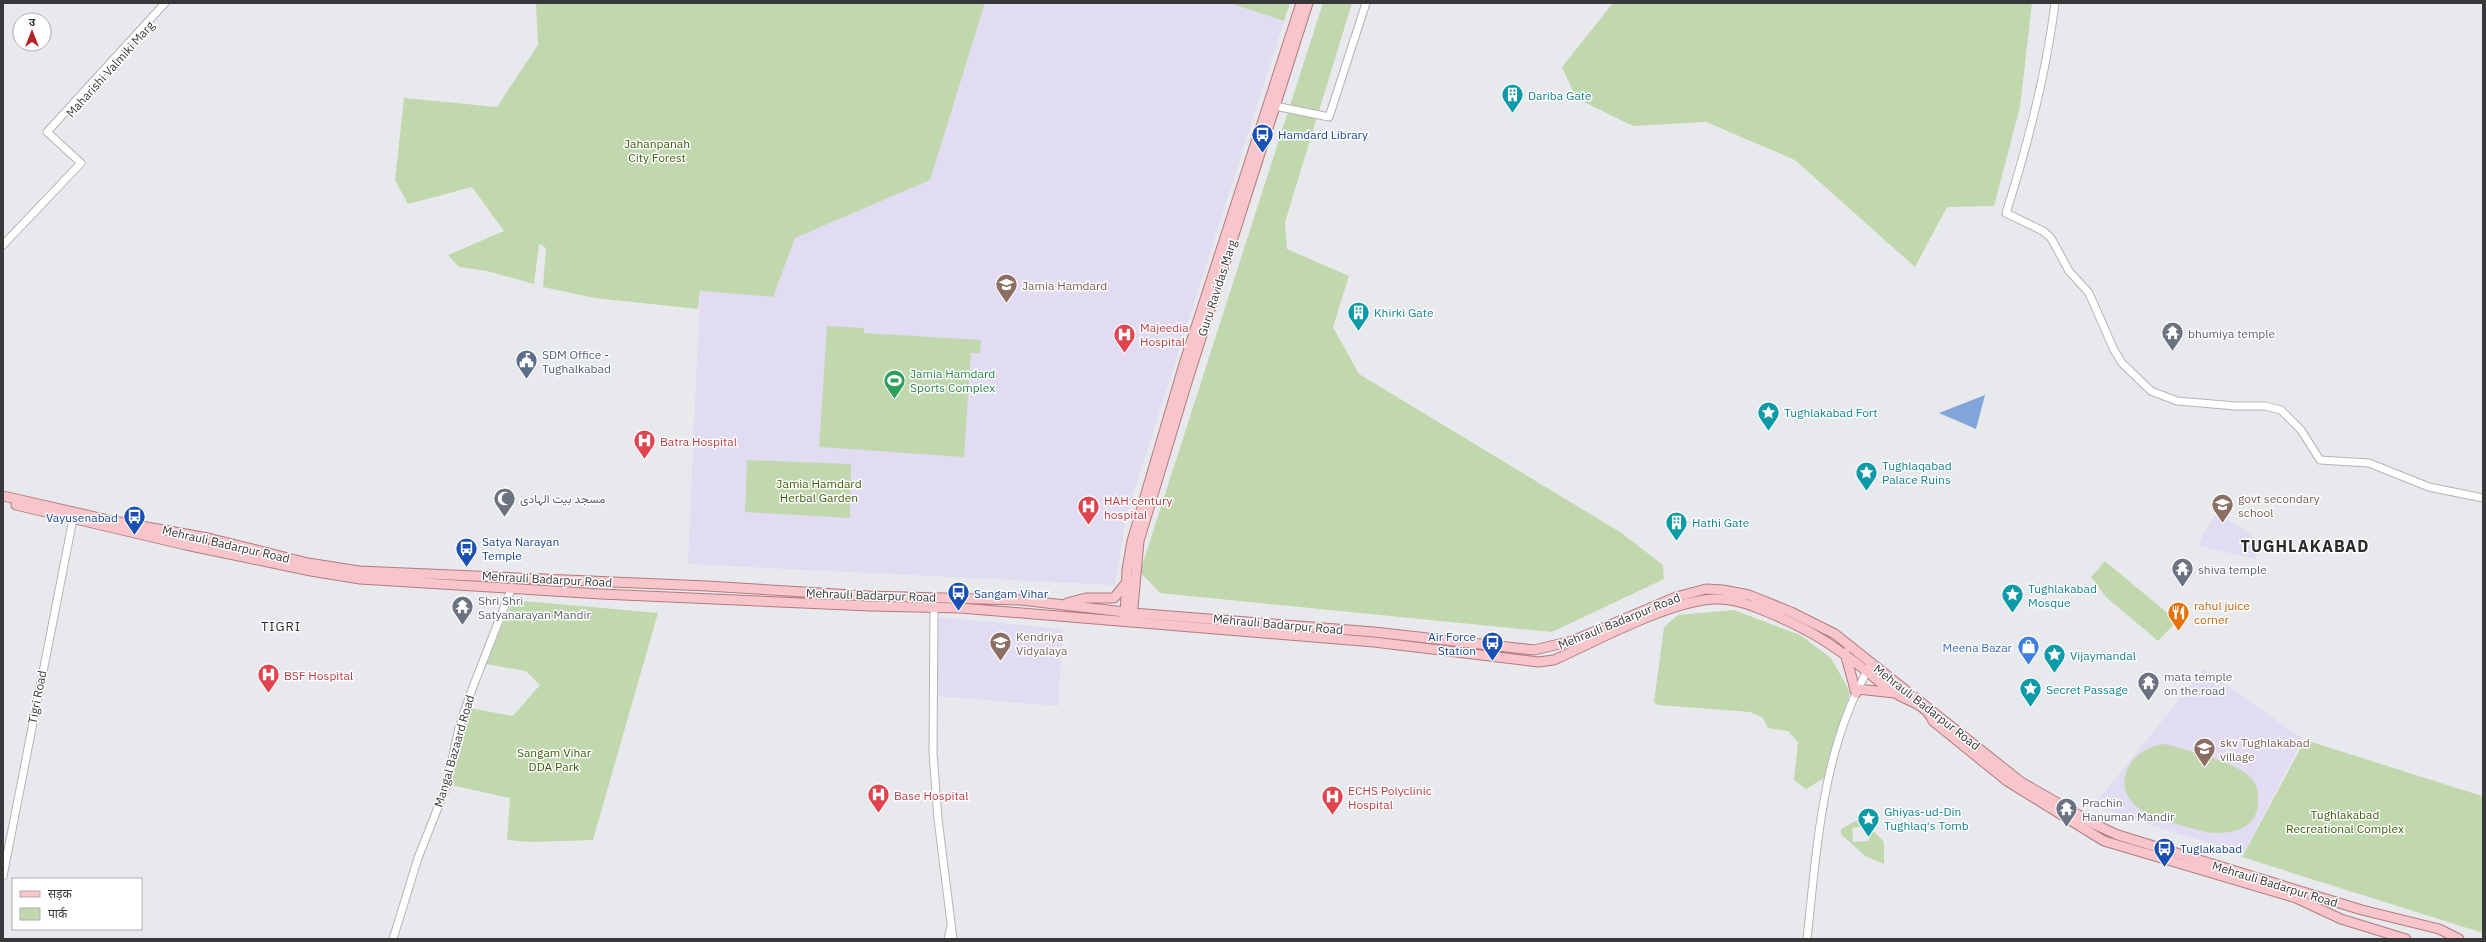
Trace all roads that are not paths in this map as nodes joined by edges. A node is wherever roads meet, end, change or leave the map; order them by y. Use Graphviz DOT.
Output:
graph roads {
  1 [pos="165,3"];
  2 [pos="170,3"];
  3 [pos="1301,3"];
  4 [pos="1308,3"];
  5 [pos="1366,3"];
  6 [pos="2055,3"];
  7 [pos="1275,106"];
  8 [pos="49,133"];
  9 [pos="3,245"];
  10 [pos="3,496"];
  11 [pos="2483,498"];
  12 [pos="3,502"];
  13 [pos="73,519"];
  14 [pos="414,578"];
  15 [pos="1126,582"];
  16 [pos="513,587"];
  17 [pos="876,596"];
  18 [pos="1064,604"];
  19 [pos="877,606"];
  20 [pos="1652,606"];
  21 [pos="934,607"];
  22 [pos="1655,615"];
  23 [pos="1129,618"];
  24 [pos="1845,653"];
  25 [pos="1869,668"];
  26 [pos="1857,691"];
  27 [pos="1894,693"];
  28 [pos="3,876"];
  29 [pos="951,926"];
  30 [pos="393,939"];
  31 [pos="948,939"];
  32 [pos="953,939"];
  33 [pos="1807,939"];
  34 [pos="2406,939"];
  35 [pos="2459,939"];
  1 -- 8 [label="street, Maharishi Valmiki Marg"];
  2 -- 8 [label="street, Maharishi Valmiki Marg"];
  3 -- 15 [label="main road, Guru Ravidas Marg"];
  4 -- 7 [label="main road, Guru Ravidas Marg"];
  5 -- 7 [label="street"];
  6 -- 11 [label="street"];
  7 -- 23 [label="main road, Guru Ravidas Marg"];
  8 -- 9 [label="street"];
  10 -- 14 [label="main road, Mehrauli Badarpur Road"];
  12 -- 13 [label="main road, Mehrauli Badarpur Road"];
  13 -- 14 [label="main road, Mehrauli Badarpur Road"];
  13 -- 28 [label="street, Tigri Road"];
  14 -- 16 [label="main road, Mehrauli Badarpur Road"];
  14 -- 17 [label="main road, Mehrauli Badarpur Road"];
  15 -- 18 [label="main road"];
  15 -- 23 [label="main road, Guru Ravidas Marg"];
  16 -- 19 [label="main road, Mehrauli Badarpur Road"];
  16 -- 30 [label="street, Mangal Bazaard Road"];
  17 -- 18 [label="main road, Mehrauli Badarpur Road"];
  17 -- 19 [label="main road"];
  18 -- 23 [label="main road, Mehrauli Badarpur Road"];
  19 -- 21 [label="main road, Mehrauli Badarpur Road"];
  20 -- 22 [label="main road"];
  20 -- 23 [label="main road, Mehrauli Badarpur Road"];
  20 -- 25 [label="main road, Mehrauli Badarpur Road"];
  21 -- 23 [label="main road, Mehrauli Badarpur Road"];
  21 -- 29 [label="street"];
  22 -- 23 [label="main road, Mehrauli Badarpur Road"];
  22 -- 24 [label="main road, Mehrauli Badarpur Road"];
  24 -- 25 [label="main road, Mehrauli Badarpur Road"];
  24 -- 26 [label="main road"];
  25 -- 26 [label="street"];
  25 -- 27 [label="main road, Mehrauli Badarpur Road"];
  25 -- 35 [label="main road, Mehrauli Badarpur Road"];
  26 -- 27 [label="main road"];
  26 -- 33 [label="street"];
  27 -- 34 [label="main road, Mehrauli Badarpur Road"];
  29 -- 31 [label="street"];
  29 -- 32 [label="street"];
}
